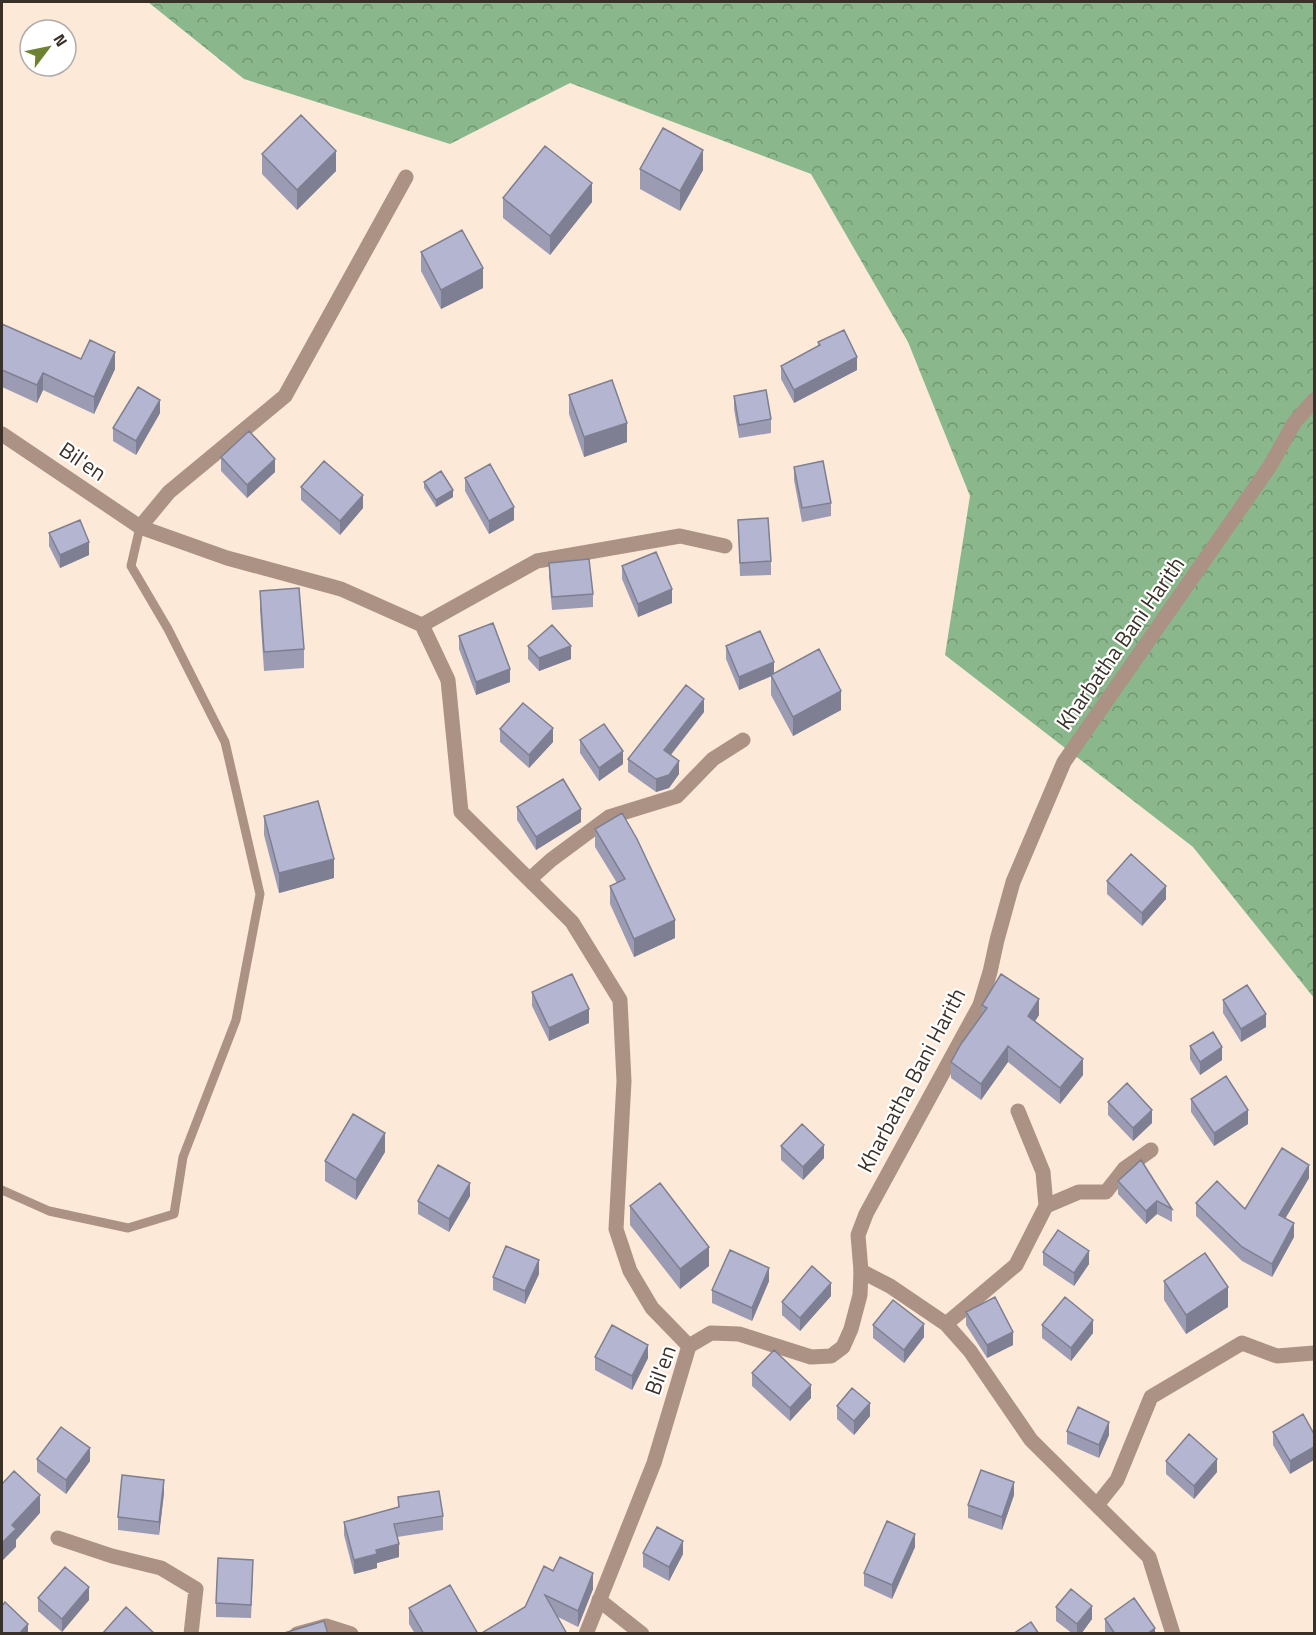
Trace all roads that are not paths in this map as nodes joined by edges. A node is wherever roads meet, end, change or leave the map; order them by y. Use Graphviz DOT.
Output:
graph roads {
  1 [pos="406,177"];
  2 [pos="1314,400"];
  3 [pos="2,434"];
  4 [pos="140,527"];
  5 [pos="725,546"];
  6 [pos="422,625"];
  7 [pos="743,740"];
  8 [pos="530,879"];
  9 [pos="1018,1111"];
  10 [pos="1151,1150"];
  11 [pos="2,1190"];
  12 [pos="1046,1206"];
  13 [pos="861,1271"];
  14 [pos="946,1324"];
  15 [pos="689,1346"];
  16 [pos="1314,1353"];
  17 [pos="1096,1505"];
  18 [pos="58,1538"];
  19 [pos="599,1600"];
  20 [pos="191,1634"];
  21 [pos="297,1634"];
  22 [pos="351,1634"];
  23 [pos="586,1634"];
  24 [pos="642,1634"];
  25 [pos="1173,1634"];
  1 -- 4 [label="street"];
  2 -- 13 [label="street, Kharbatha Bani Harith"];
  3 -- 4 [label="street, Bil'en"];
  4 -- 6 [label="street, Bil'en"];
  4 -- 11 [label="lane"];
  5 -- 6 [label="street"];
  6 -- 8 [label="street"];
  7 -- 8 [label="street"];
  8 -- 15 [label="street"];
  9 -- 12 [label="street"];
  10 -- 12 [label="street"];
  12 -- 14 [label="street"];
  13 -- 14 [label="street"];
  13 -- 15 [label="street, Bil'en"];
  14 -- 17 [label="street"];
  15 -- 19 [label="street, Bil'en"];
  16 -- 17 [label="street"];
  17 -- 25 [label="street"];
  18 -- 20 [label="street"];
  19 -- 23 [label="street, Bil'en"];
  19 -- 24 [label="street"];
  21 -- 22 [label="street"];
}
